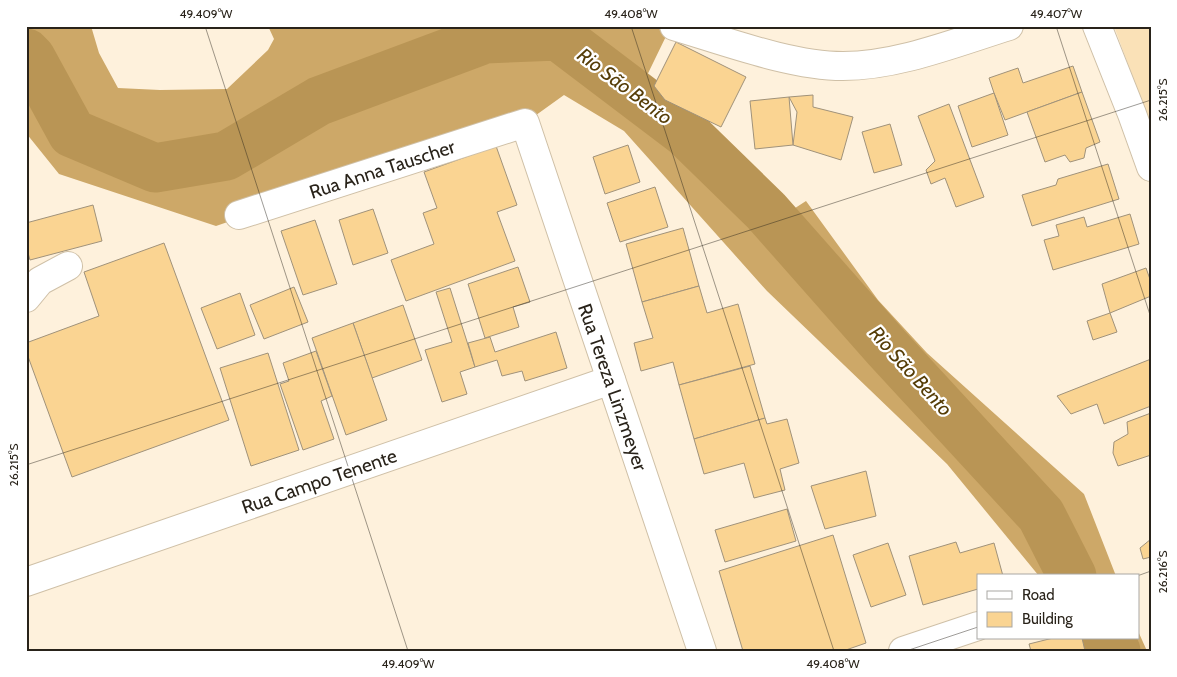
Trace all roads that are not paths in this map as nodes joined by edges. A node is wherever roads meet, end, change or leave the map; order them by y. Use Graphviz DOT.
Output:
graph roads {
  1 [pos="674,26"];
  2 [pos="1009,26"];
  3 [pos="1097,26"];
  4 [pos="722,34"];
  5 [pos="525,123"];
  6 [pos="1151,167"];
  7 [pos="239,215"];
  8 [pos="68,266"];
  9 [pos="26,298"];
  10 [pos="611,380"];
  11 [pos="26,582"];
  12 [pos="977,626"];
  13 [pos="702,651"];
  14 [pos="903,651"];
  1 -- 4 [label="street"];
  2 -- 4 [label="street"];
  3 -- 6 [label="street"];
  5 -- 7 [label="street, Rua Anna Tauscher"];
  5 -- 10 [label="street, Rua Tereza Linzmeyer"];
  8 -- 9 [label="street"];
  10 -- 11 [label="street, Rua Campo Tenente"];
  10 -- 13 [label="street, Rua Tereza Linzmeyer"];
  12 -- 14 [label="street"];
}
